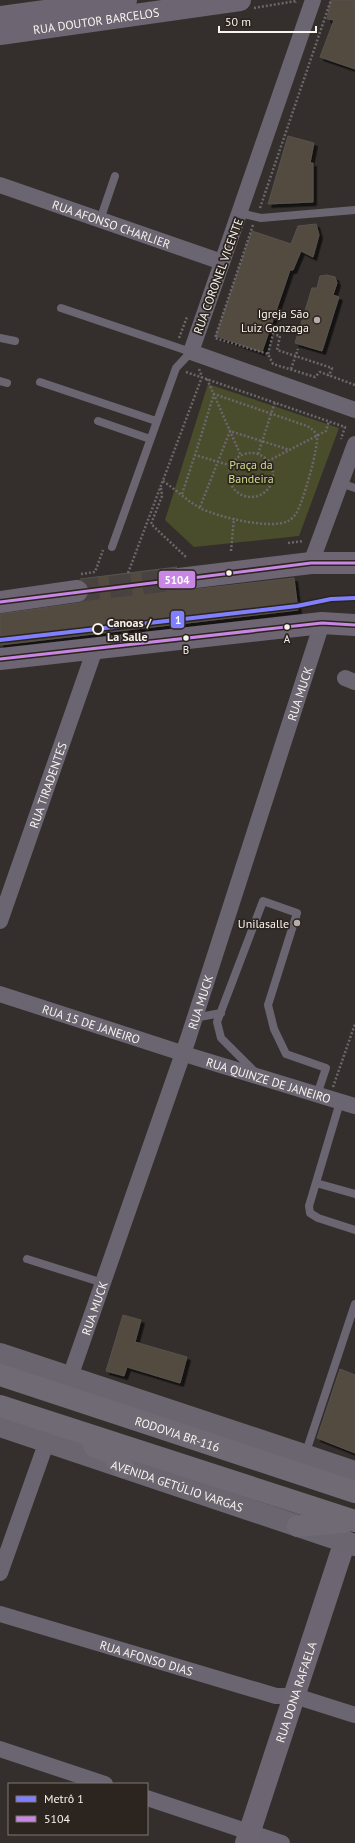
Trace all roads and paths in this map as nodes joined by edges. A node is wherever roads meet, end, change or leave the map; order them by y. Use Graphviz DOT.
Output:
graph roads {
  1 [pos="126,0"];
  2 [pos="313,0"];
  3 [pos="331,0"];
  4 [pos="244,4"];
  5 [pos="294,8"];
  6 [pos="92,9"];
  7 [pos="0,17"];
  8 [pos="0,34"];
  9 [pos="115,176"];
  10 [pos="0,185"];
  11 [pos="355,210"];
  12 [pos="240,213"];
  13 [pos="256,217"];
  14 [pos="100,220"];
  15 [pos="222,262"];
  16 [pos="61,308"];
  17 [pos="189,310"];
  18 [pos="0,338"];
  19 [pos="15,342"];
  20 [pos="298,349"];
  21 [pos="183,350"];
  22 [pos="268,354"];
  23 [pos="295,356"];
  24 [pos="291,370"];
  25 [pos="329,376"];
  26 [pos="202,377"];
  27 [pos="207,379"];
  28 [pos="40,382"];
  29 [pos="355,385"];
  30 [pos="214,394"];
  31 [pos="276,402"];
  32 [pos="355,410"];
  33 [pos="272,414"];
  34 [pos="98,421"];
  35 [pos="156,421"];
  36 [pos="329,421"];
  37 [pos="230,431"];
  38 [pos="317,437"];
  39 [pos="150,439"];
  40 [pos="262,441"];
  41 [pos="348,442"];
  42 [pos="290,450"];
  43 [pos="258,454"];
  44 [pos="194,455"];
  45 [pos="241,456"];
  46 [pos="268,461"];
  47 [pos="218,462"];
  48 [pos="232,466"];
  49 [pos="163,481"];
  50 [pos="161,485"];
  51 [pos="348,486"];
  52 [pos="182,494"];
  53 [pos="200,508"];
  54 [pos="234,518"];
  55 [pos="305,535"];
  56 [pos="288,543"];
  57 [pos="112,547"];
  58 [pos="231,550"];
  59 [pos="186,557"];
  60 [pos="311,563"];
  61 [pos="355,563"];
  62 [pos="128,573"];
  63 [pos="179,579"];
  64 [pos="77,591"];
  65 [pos="0,602"];
  66 [pos="322,623"];
  67 [pos="355,625"];
  68 [pos="95,649"];
  69 [pos="0,659"];
  70 [pos="0,921"];
  71 [pos="0,994"];
  72 [pos="221,1013"];
  73 [pos="194,1018"];
  74 [pos="355,1024"];
  75 [pos="183,1053"];
  76 [pos="262,1078"];
  77 [pos="329,1098"];
  78 [pos="355,1106"];
  79 [pos="316,1183"];
  80 [pos="355,1194"];
  81 [pos="355,1230"];
  82 [pos="27,1259"];
  83 [pos="103,1283"];
  84 [pos="355,1304"];
  85 [pos="0,1354"];
  86 [pos="0,1369"];
  87 [pos="0,1375"];
  88 [pos="70,1377"];
  89 [pos="31,1384"];
  90 [pos="0,1406"];
  91 [pos="0,1415"];
  92 [pos="0,1426"];
  93 [pos="47,1441"];
  94 [pos="305,1455"];
  95 [pos="123,1467"];
  96 [pos="355,1472"];
  97 [pos="355,1492"];
  98 [pos="354,1521"];
  99 [pos="298,1526"];
  100 [pos="350,1543"];
  101 [pos="0,1573"];
  102 [pos="0,1614"];
  103 [pos="294,1696"];
  104 [pos="355,1715"];
  105 [pos="0,1749"];
  106 [pos="102,1783"];
  107 [pos="148,1798"];
  108 [pos="248,1838"];
  109 [pos="282,1843"];
  1 -- 6 [label="main road, RUA DOUTOR BARCELOS"];
  2 -- 12 [label="street, RUA CORONEL VICENTE"];
  3 -- 13 [label="path"];
  4 -- 5 [label="path"];
  4 -- 6 [label="main road, RUA DOUTOR BARCELOS"];
  6 -- 7 [label="main road, RUA DOUTOR BARCELOS"];
  6 -- 8 [label="main road, RUA DOUTOR BARCELOS"];
  9 -- 14 [label="lane"];
  10 -- 14 [label="street, RUA AFONSO CHARLIER"];
  11 -- 13 [label="lane"];
  12 -- 13 [label="lane"];
  12 -- 15 [label="street, RUA CORONEL VICENTE"];
  13 -- 22 [label="path"];
  14 -- 15 [label="street, RUA AFONSO CHARLIER"];
  15 -- 21 [label="street, RUA CORONEL VICENTE"];
  16 -- 21 [label="lane"];
  17 -- 21 [label="path"];
  18 -- 19 [label="lane"];
  20 -- 23 [label="path"];
  21 -- 26 [label="path"];
  21 -- 32 [label="street"];
  21 -- 35 [label="lane, RUA CORONEL VICENTE"];
  22 -- 23 [label="path"];
  22 -- 24 [label="path"];
  23 -- 24 [label="path"];
  23 -- 25 [label="path"];
  24 -- 25 [label="path"];
  25 -- 29 [label="path"];
  26 -- 27 [label="path"];
  26 -- 49 [label="path"];
  27 -- 30 [label="path"];
  27 -- 31 [label="path"];
  28 -- 35 [label="lane"];
  30 -- 33 [label="path"];
  30 -- 37 [label="path"];
  30 -- 44 [label="path"];
  31 -- 33 [label="path"];
  31 -- 36 [label="path"];
  33 -- 38 [label="path"];
  33 -- 40 [label="path"];
  34 -- 39 [label="lane"];
  35 -- 39 [label="lane, RUA CORONEL VICENTE"];
  36 -- 38 [label="path"];
  36 -- 41 [label="path"];
  37 -- 40 [label="path"];
  37 -- 45 [label="path"];
  37 -- 47 [label="path"];
  38 -- 42 [label="path"];
  38 -- 54 [label="path"];
  39 -- 57 [label="lane, RUA CORONEL VICENTE"];
  40 -- 42 [label="path"];
  40 -- 43 [label="path"];
  41 -- 51 [label="street"];
  42 -- 46 [label="path"];
  43 -- 45 [label="path"];
  43 -- 46 [label="path"];
  44 -- 47 [label="path"];
  44 -- 52 [label="path"];
  45 -- 48 [label="path"];
  46 -- 48 [label="path"];
  47 -- 48 [label="path"];
  47 -- 53 [label="path"];
  49 -- 50 [label="path"];
  49 -- 52 [label="path"];
  50 -- 59 [label="path"];
  50 -- 62 [label="path"];
  51 -- 60 [label="street"];
  52 -- 53 [label="path"];
  53 -- 54 [label="path"];
  54 -- 58 [label="path"];
  55 -- 56 [label="path"];
  60 -- 61 [label="main road"];
  60 -- 63 [label="main road"];
  64 -- 65 [label="main road"];
  66 -- 67 [label="main road"];
  66 -- 68 [label="main road"];
  66 -- 73 [label="street, RUA MUCK"];
  68 -- 69 [label="main road"];
  68 -- 70 [label="street, RUA TIRADENTES"];
  71 -- 75 [label="street, RUA 15 DE JANEIRO"];
  72 -- 73 [label="lane"];
  72 -- 76 [label="lane"];
  72 -- 77 [label="lane"];
  73 -- 75 [label="street, RUA MUCK"];
  74 -- 77 [label="path"];
  75 -- 76 [label="street, RUA QUINZE DE JANEIRO"];
  75 -- 83 [label="street, RUA MUCK"];
  76 -- 77 [label="street, RUA QUINZE DE JANEIRO"];
  77 -- 78 [label="street, RUA QUINZE DE JANEIRO"];
  77 -- 79 [label="lane"];
  79 -- 80 [label="lane"];
  79 -- 81 [label="lane"];
  82 -- 83 [label="lane"];
  83 -- 88 [label="street, RUA MUCK"];
  84 -- 94 [label="lane"];
  85 -- 88 [label="main road"];
  86 -- 89 [label="highway"];
  87 -- 89 [label="highway, RODOVIA BR-116"];
  88 -- 94 [label="main road"];
  89 -- 97 [label="highway, RODOVIA BR-116"];
  90 -- 98 [label="highway"];
  91 -- 95 [label="highway"];
  92 -- 93 [label="main road, AVENIDA GETÚLIO VARGAS"];
  93 -- 95 [label="main road, AVENIDA GETÚLIO VARGAS"];
  93 -- 101 [label="street"];
  94 -- 96 [label="main road"];
  95 -- 99 [label="main road, AVENIDA GETÚLIO VARGAS"];
  98 -- 99 [label="highway"];
  99 -- 100 [label="main road, AVENIDA GETÚLIO VARGAS"];
  100 -- 103 [label="main road, RUA DONA RAFAELA"];
  102 -- 103 [label="street, RUA AFONSO DIAS"];
  103 -- 104 [label="street, RUA AFONSO DIAS"];
  103 -- 108 [label="main road, RUA DONA RAFAELA"];
  105 -- 106 [label="street"];
  107 -- 108 [label="street"];
  108 -- 109 [label="street"];
}
